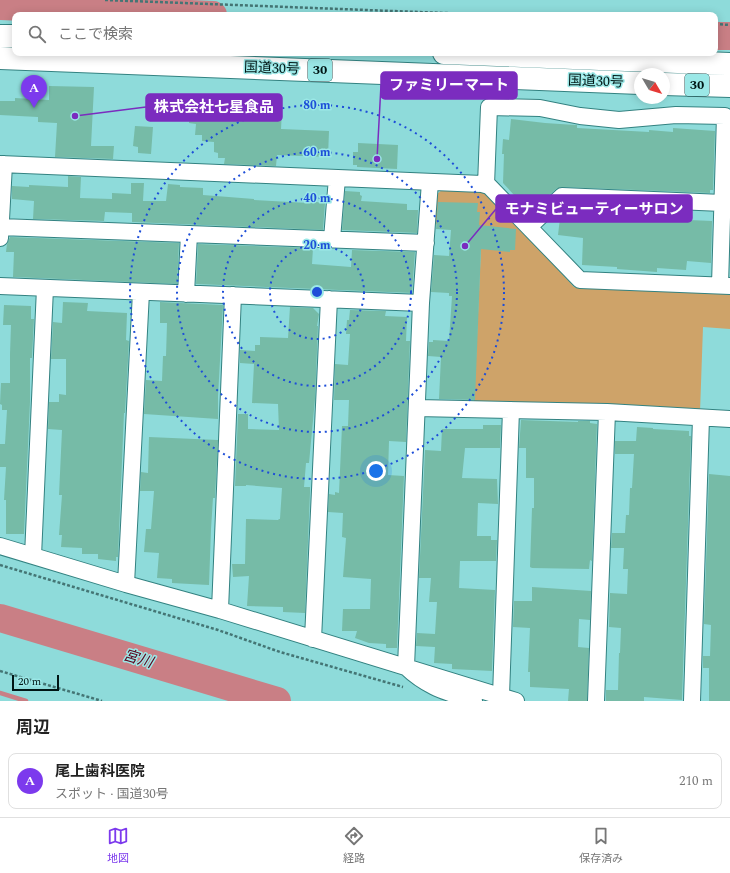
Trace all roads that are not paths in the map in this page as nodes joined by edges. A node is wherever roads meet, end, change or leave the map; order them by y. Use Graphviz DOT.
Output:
graph roads {
  1 [pos="0,36"];
  2 [pos="12,36"];
  3 [pos="522,56"];
  4 [pos="0,58"];
  5 [pos="730,64"];
  6 [pos="634,83"];
  7 [pos="670,84"];
  8 [pos="730,86"];
  9 [pos="2,164"];
  10 [pos="337,178"];
  11 [pos="430,182"];
  12 [pos="486,185"];
  13 [pos="722,203"];
  14 [pos="529,227"];
  15 [pos="0,231"];
  16 [pos="189,234"];
  17 [pos="332,239"];
  18 [pos="426,243"];
  19 [pos="725,285"];
  20 [pos="0,286"];
  21 [pos="45,288"];
  22 [pos="141,292"];
  23 [pos="186,294"];
  24 [pos="233,295"];
  25 [pos="329,299"];
  26 [pos="421,303"];
  27 [pos="417,408"];
  28 [pos="511,410"];
  29 [pos="607,412"];
  30 [pos="701,418"];
  31 [pos="730,419"];
  32 [pos="0,546"];
  33 [pos="32,556"];
  34 [pos="126,584"];
  35 [pos="220,610"];
  36 [pos="313,639"];
  37 [pos="406,667"];
  38 [pos="508,699"];
  39 [pos="474,701"];
  40 [pos="596,701"];
  41 [pos="692,701"];
  1 -- 2 [label="highway"];
  3 -- 5 [label="highway, 国道30号 / 30"];
  4 -- 6 [label="highway, 国道30号 / 30"];
  7 -- 8 [label="highway, 30"];
  9 -- 10 [label="street"];
  9 -- 15 [label="street"];
  10 -- 11 [label="street"];
  10 -- 17 [label="street"];
  11 -- 12 [label="street"];
  11 -- 18 [label="street"];
  12 -- 13 [label="street"];
  12 -- 14 [label="street"];
  13 -- 14 [label="street"];
  13 -- 19 [label="street"];
  14 -- 19 [label="street"];
  15 -- 16 [label="street"];
  16 -- 17 [label="street"];
  16 -- 23 [label="street"];
  17 -- 18 [label="street"];
  18 -- 26 [label="street"];
  20 -- 21 [label="street"];
  21 -- 22 [label="street"];
  21 -- 33 [label="street"];
  22 -- 23 [label="street"];
  22 -- 34 [label="street"];
  23 -- 24 [label="street"];
  24 -- 25 [label="street"];
  24 -- 35 [label="street"];
  25 -- 26 [label="street"];
  25 -- 36 [label="street"];
  26 -- 27 [label="street"];
  27 -- 28 [label="street"];
  27 -- 37 [label="street"];
  28 -- 29 [label="street"];
  28 -- 38 [label="street"];
  29 -- 30 [label="street"];
  29 -- 40 [label="street"];
  30 -- 31 [label="street"];
  30 -- 41 [label="street"];
  32 -- 33 [label="street"];
  33 -- 34 [label="street"];
  34 -- 35 [label="street"];
  35 -- 36 [label="street"];
  36 -- 37 [label="street"];
  37 -- 38 [label="street"];
  37 -- 39 [label="street"];
}
